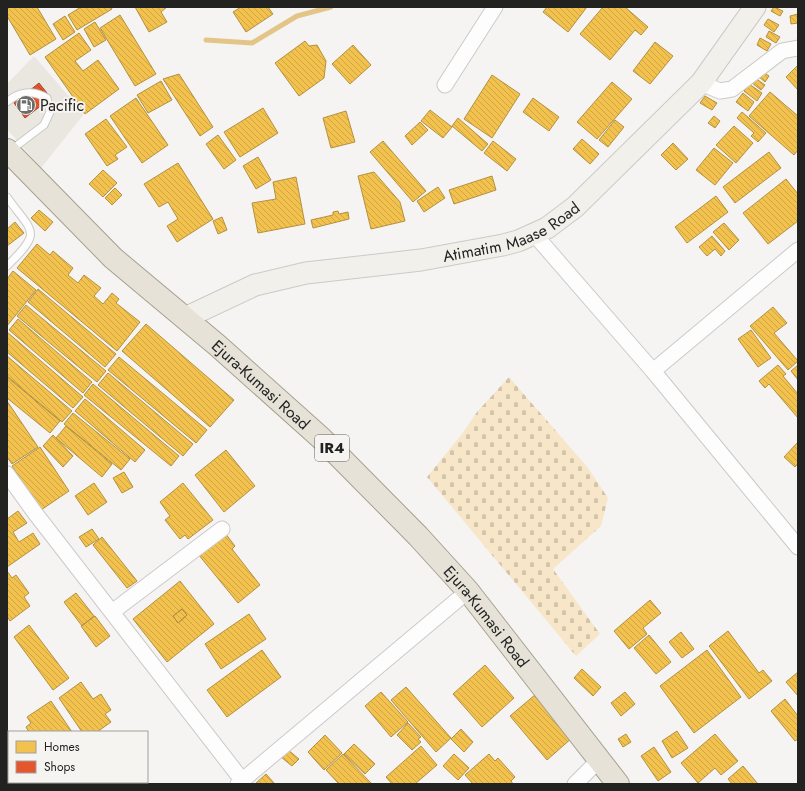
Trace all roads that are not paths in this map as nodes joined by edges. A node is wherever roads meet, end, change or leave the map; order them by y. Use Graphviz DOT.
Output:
graph roads {
  1 [pos="495,7"];
  2 [pos="755,7"];
  3 [pos="798,48"];
  4 [pos="702,83"];
  5 [pos="445,85"];
  6 [pos="7,102"];
  7 [pos="8,151"];
  8 [pos="7,196"];
  9 [pos="535,235"];
  10 [pos="798,250"];
  11 [pos="7,266"];
  12 [pos="185,318"];
  13 [pos="653,371"];
  14 [pos="7,474"];
  15 [pos="222,529"];
  16 [pos="797,544"];
  17 [pos="468,591"];
  18 [pos="112,612"];
  19 [pos="598,761"];
  20 [pos="240,782"];
  21 [pos="575,784"];
  22 [pos="618,784"];
  1 -- 5 [label="street"];
  2 -- 4 [label="main road, Atimatim Maase Road"];
  3 -- 4 [label="street"];
  4 -- 9 [label="main road, Atimatim Maase Road"];
  6 -- 7 [label="lane"];
  7 -- 12 [label="main road, Ejura-Kumasi Road / IR4"];
  8 -- 11 [label="lane"];
  9 -- 12 [label="main road, Atimatim Maase Road"];
  9 -- 13 [label="street"];
  10 -- 13 [label="street"];
  12 -- 17 [label="main road, Ejura-Kumasi Road / IR4"];
  13 -- 16 [label="street"];
  14 -- 18 [label="street"];
  15 -- 18 [label="street"];
  17 -- 19 [label="main road, Ejura-Kumasi Road / IR4"];
  17 -- 20 [label="street"];
  18 -- 20 [label="street"];
  19 -- 21 [label="street"];
  19 -- 22 [label="main road, Ejura-Kumasi Road / IR4"];
}
